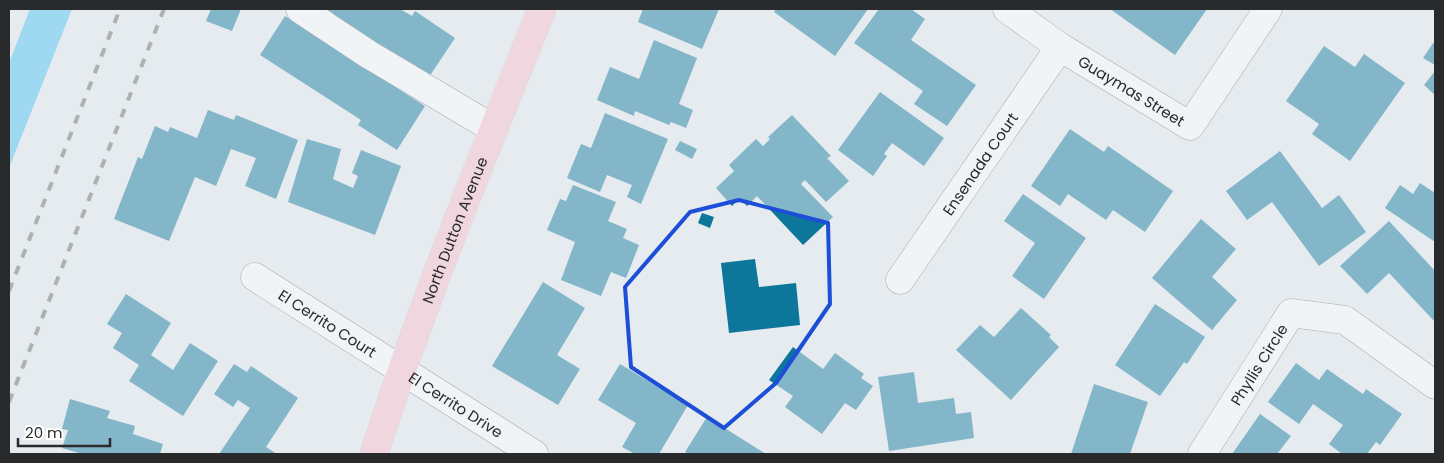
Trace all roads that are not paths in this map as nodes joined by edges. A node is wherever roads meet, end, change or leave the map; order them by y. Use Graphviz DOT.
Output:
graph roads {
  1 [pos="300,9"];
  2 [pos="542,9"];
  3 [pos="1007,9"];
  4 [pos="1268,9"];
  5 [pos="1060,47"];
  6 [pos="494,129"];
  7 [pos="255,277"];
  8 [pos="900,280"];
  9 [pos="401,371"];
  10 [pos="1435,385"];
  11 [pos="374,454"];
  12 [pos="534,454"];
  13 [pos="1202,454"];
  1 -- 6 [label="street"];
  2 -- 6 [label="main road, North Dutton Avenue"];
  3 -- 5 [label="street, Guaymas Street"];
  4 -- 5 [label="street, Guaymas Street"];
  5 -- 8 [label="street, Ensenada Court"];
  6 -- 9 [label="main road, North Dutton Avenue"];
  7 -- 9 [label="street, El Cerrito Court"];
  9 -- 11 [label="main road, North Dutton Avenue"];
  9 -- 12 [label="street, El Cerrito Drive"];
  10 -- 13 [label="street, Phyllis Circle"];
}
